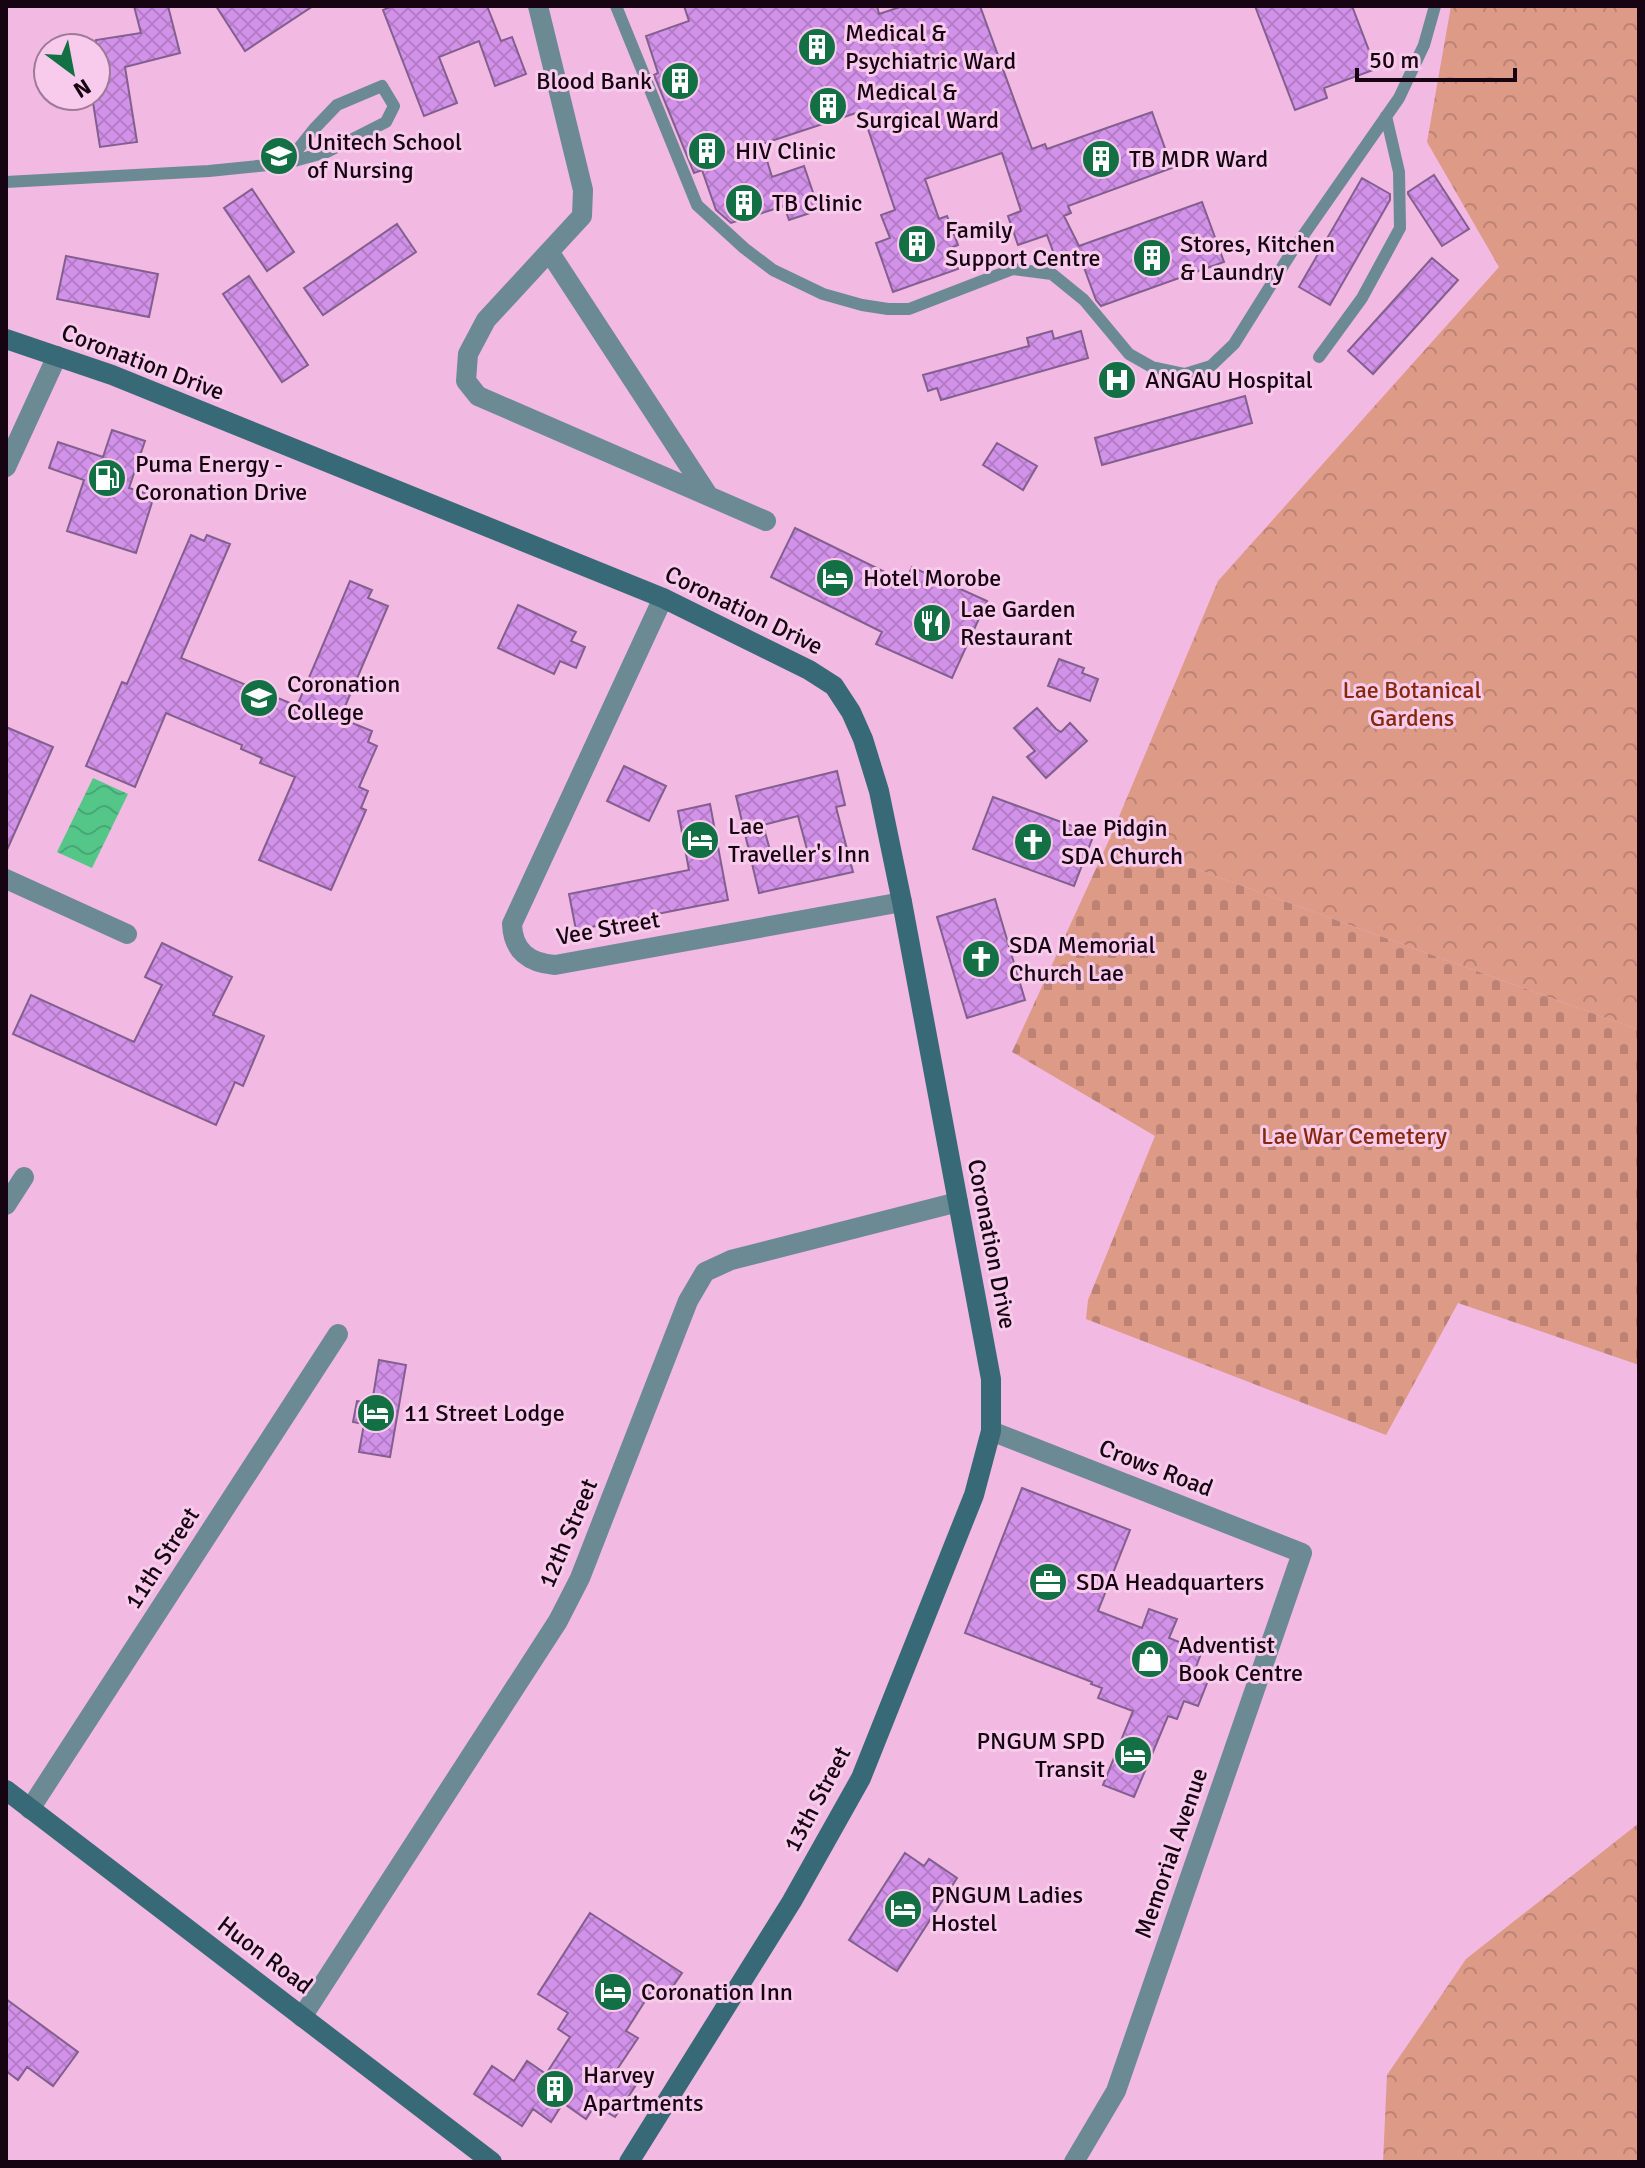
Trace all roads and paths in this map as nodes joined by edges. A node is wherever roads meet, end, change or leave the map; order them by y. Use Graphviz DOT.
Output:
graph roads {
  1 [pos="538,6"];
  2 [pos="616,6"];
  3 [pos="1435,6"];
  4 [pos="1386,116"];
  5 [pos="287,163"];
  6 [pos="6,182"];
  7 [pos="550,253"];
  8 [pos="6,339"];
  9 [pos="57,356"];
  10 [pos="1319,357"];
  11 [pos="6,467"];
  12 [pos="708,495"];
  13 [pos="766,521"];
  14 [pos="663,598"];
  15 [pos="6,879"];
  16 [pos="902,902"];
  17 [pos="127,934"];
  18 [pos="24,1177"];
  19 [pos="958,1202"];
  20 [pos="6,1205"];
  21 [pos="338,1334"];
  22 [pos="991,1431"];
  23 [pos="1302,1553"];
  24 [pos="6,1790"];
  25 [pos="30,1809"];
  26 [pos="302,2017"];
  27 [pos="492,2162"];
  28 [pos="629,2162"];
  29 [pos="1074,2162"];
  1 -- 7 [label="street"];
  2 -- 4 [label="lane"];
  3 -- 4 [label="lane"];
  4 -- 10 [label="lane"];
  5 -- 5 [label="lane"];
  5 -- 6 [label="lane"];
  7 -- 12 [label="street"];
  7 -- 12 [label="street"];
  8 -- 9 [label="street, Coronation Drive"];
  9 -- 11 [label="street"];
  9 -- 14 [label="street, Coronation Drive"];
  12 -- 13 [label="street"];
  14 -- 16 [label="street, Coronation Drive"];
  14 -- 16 [label="street, Vee Street"];
  15 -- 17 [label="street"];
  16 -- 19 [label="street, Coronation Drive"];
  18 -- 20 [label="street"];
  19 -- 22 [label="street, Coronation Drive"];
  19 -- 26 [label="street, 12th Street"];
  21 -- 25 [label="street, 11th Street"];
  22 -- 23 [label="street, Crows Road"];
  22 -- 28 [label="street, 13th Street"];
  23 -- 29 [label="street, Memorial Avenue"];
  24 -- 25 [label="street, Huon Road"];
  25 -- 26 [label="street, Huon Road"];
  26 -- 27 [label="street, Huon Road"];
}
